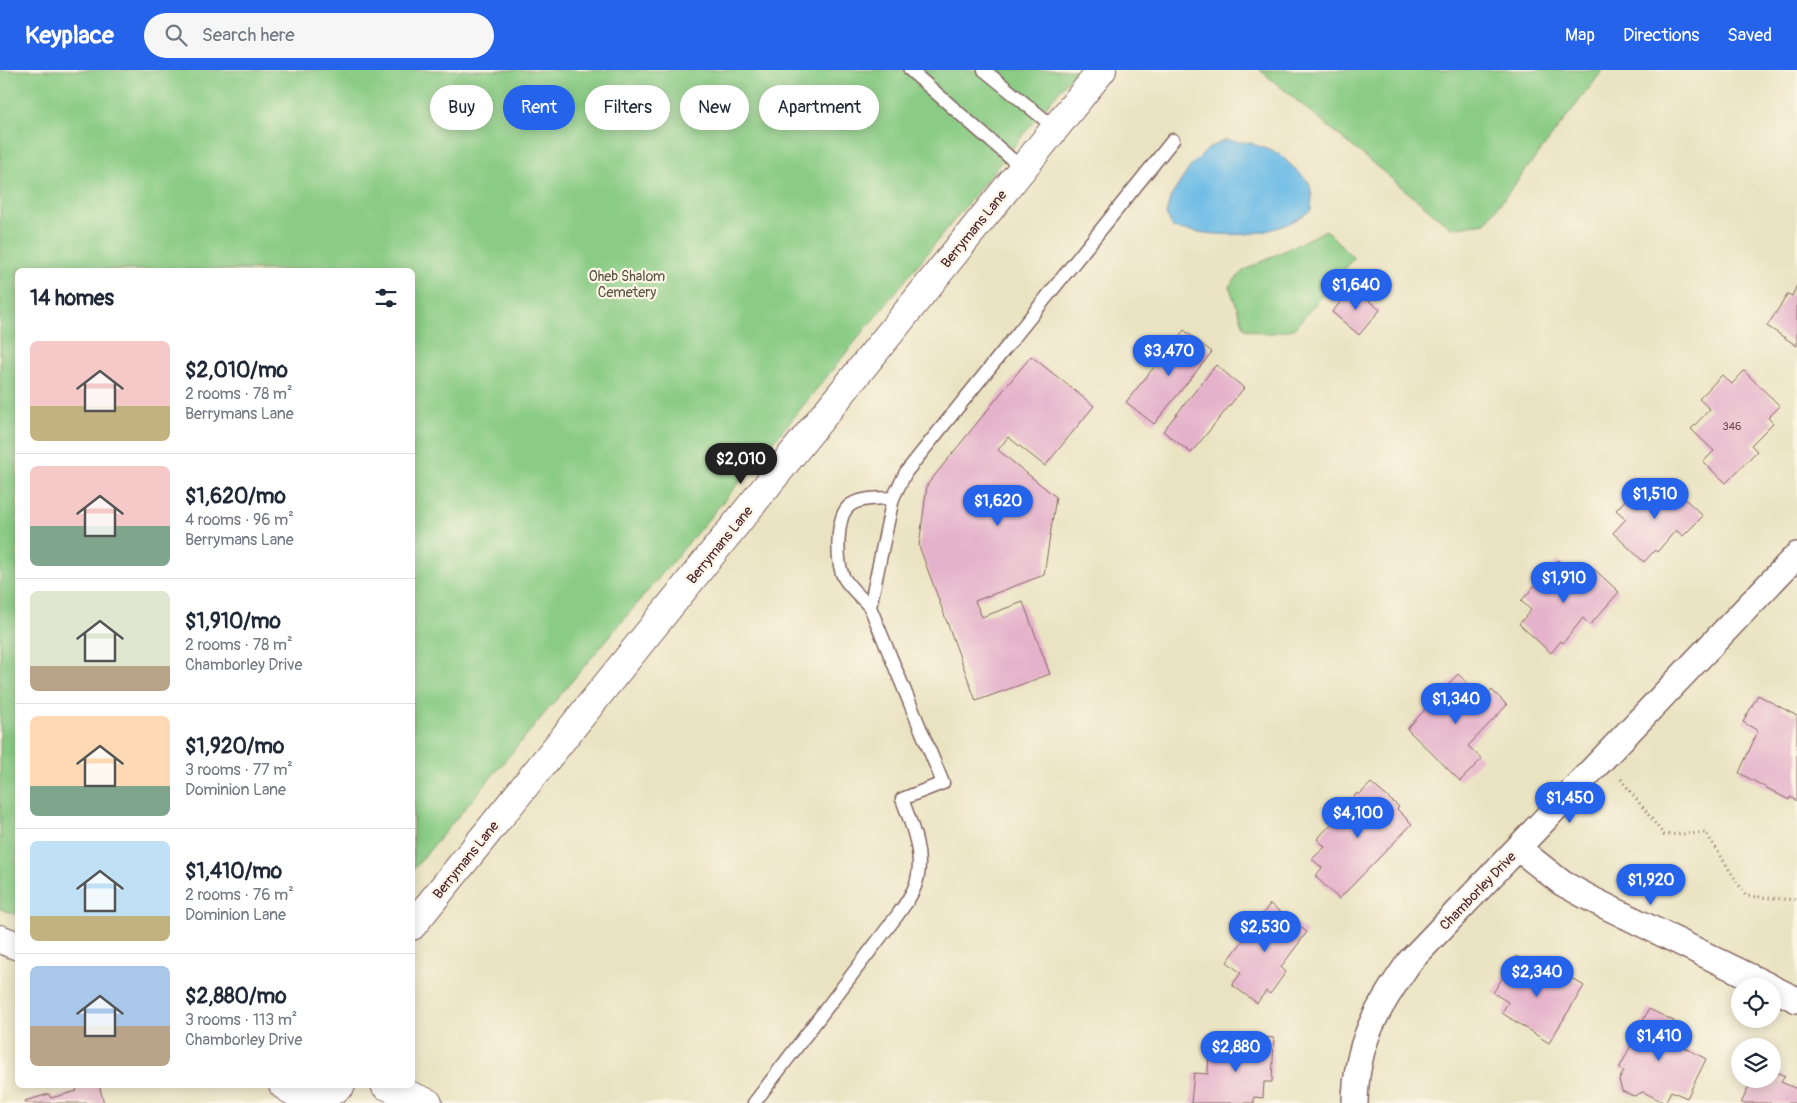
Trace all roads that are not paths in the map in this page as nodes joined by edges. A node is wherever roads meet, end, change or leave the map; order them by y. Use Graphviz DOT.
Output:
graph roads {
  1 [pos="910,70"];
  2 [pos="984,70"];
  3 [pos="1102,70"];
  4 [pos="1055,128"];
  5 [pos="1173,140"];
  6 [pos="1022,169"];
  7 [pos="893,498"];
  8 [pos="1797,555"];
  9 [pos="870,607"];
  10 [pos="1519,849"];
  11 [pos="415,922"];
  12 [pos="0,939"];
  13 [pos="15,945"];
  14 [pos="1753,978"];
  15 [pos="1781,992"];
  16 [pos="1797,1000"];
  17 [pos="337,1088"];
  18 [pos="392,1088"];
  19 [pos="288,1094"];
  20 [pos="428,1103"];
  21 [pos="754,1103"];
  22 [pos="1355,1103"];
  1 -- 6 [label="lane"];
  2 -- 4 [label="lane"];
  3 -- 4 [label="street, Berrymans Lane"];
  4 -- 6 [label="street, Berrymans Lane"];
  5 -- 7 [label="lane"];
  6 -- 11 [label="street, Berrymans Lane"];
  7 -- 9 [label="lane"];
  7 -- 9 [label="lane"];
  8 -- 10 [label="street, Chamborley Drive"];
  9 -- 21 [label="lane"];
  10 -- 14 [label="street"];
  10 -- 22 [label="street, Chamborley Drive"];
  12 -- 13 [label="street"];
  15 -- 16 [label="street"];
  17 -- 19 [label="street"];
  18 -- 20 [label="street"];
}
